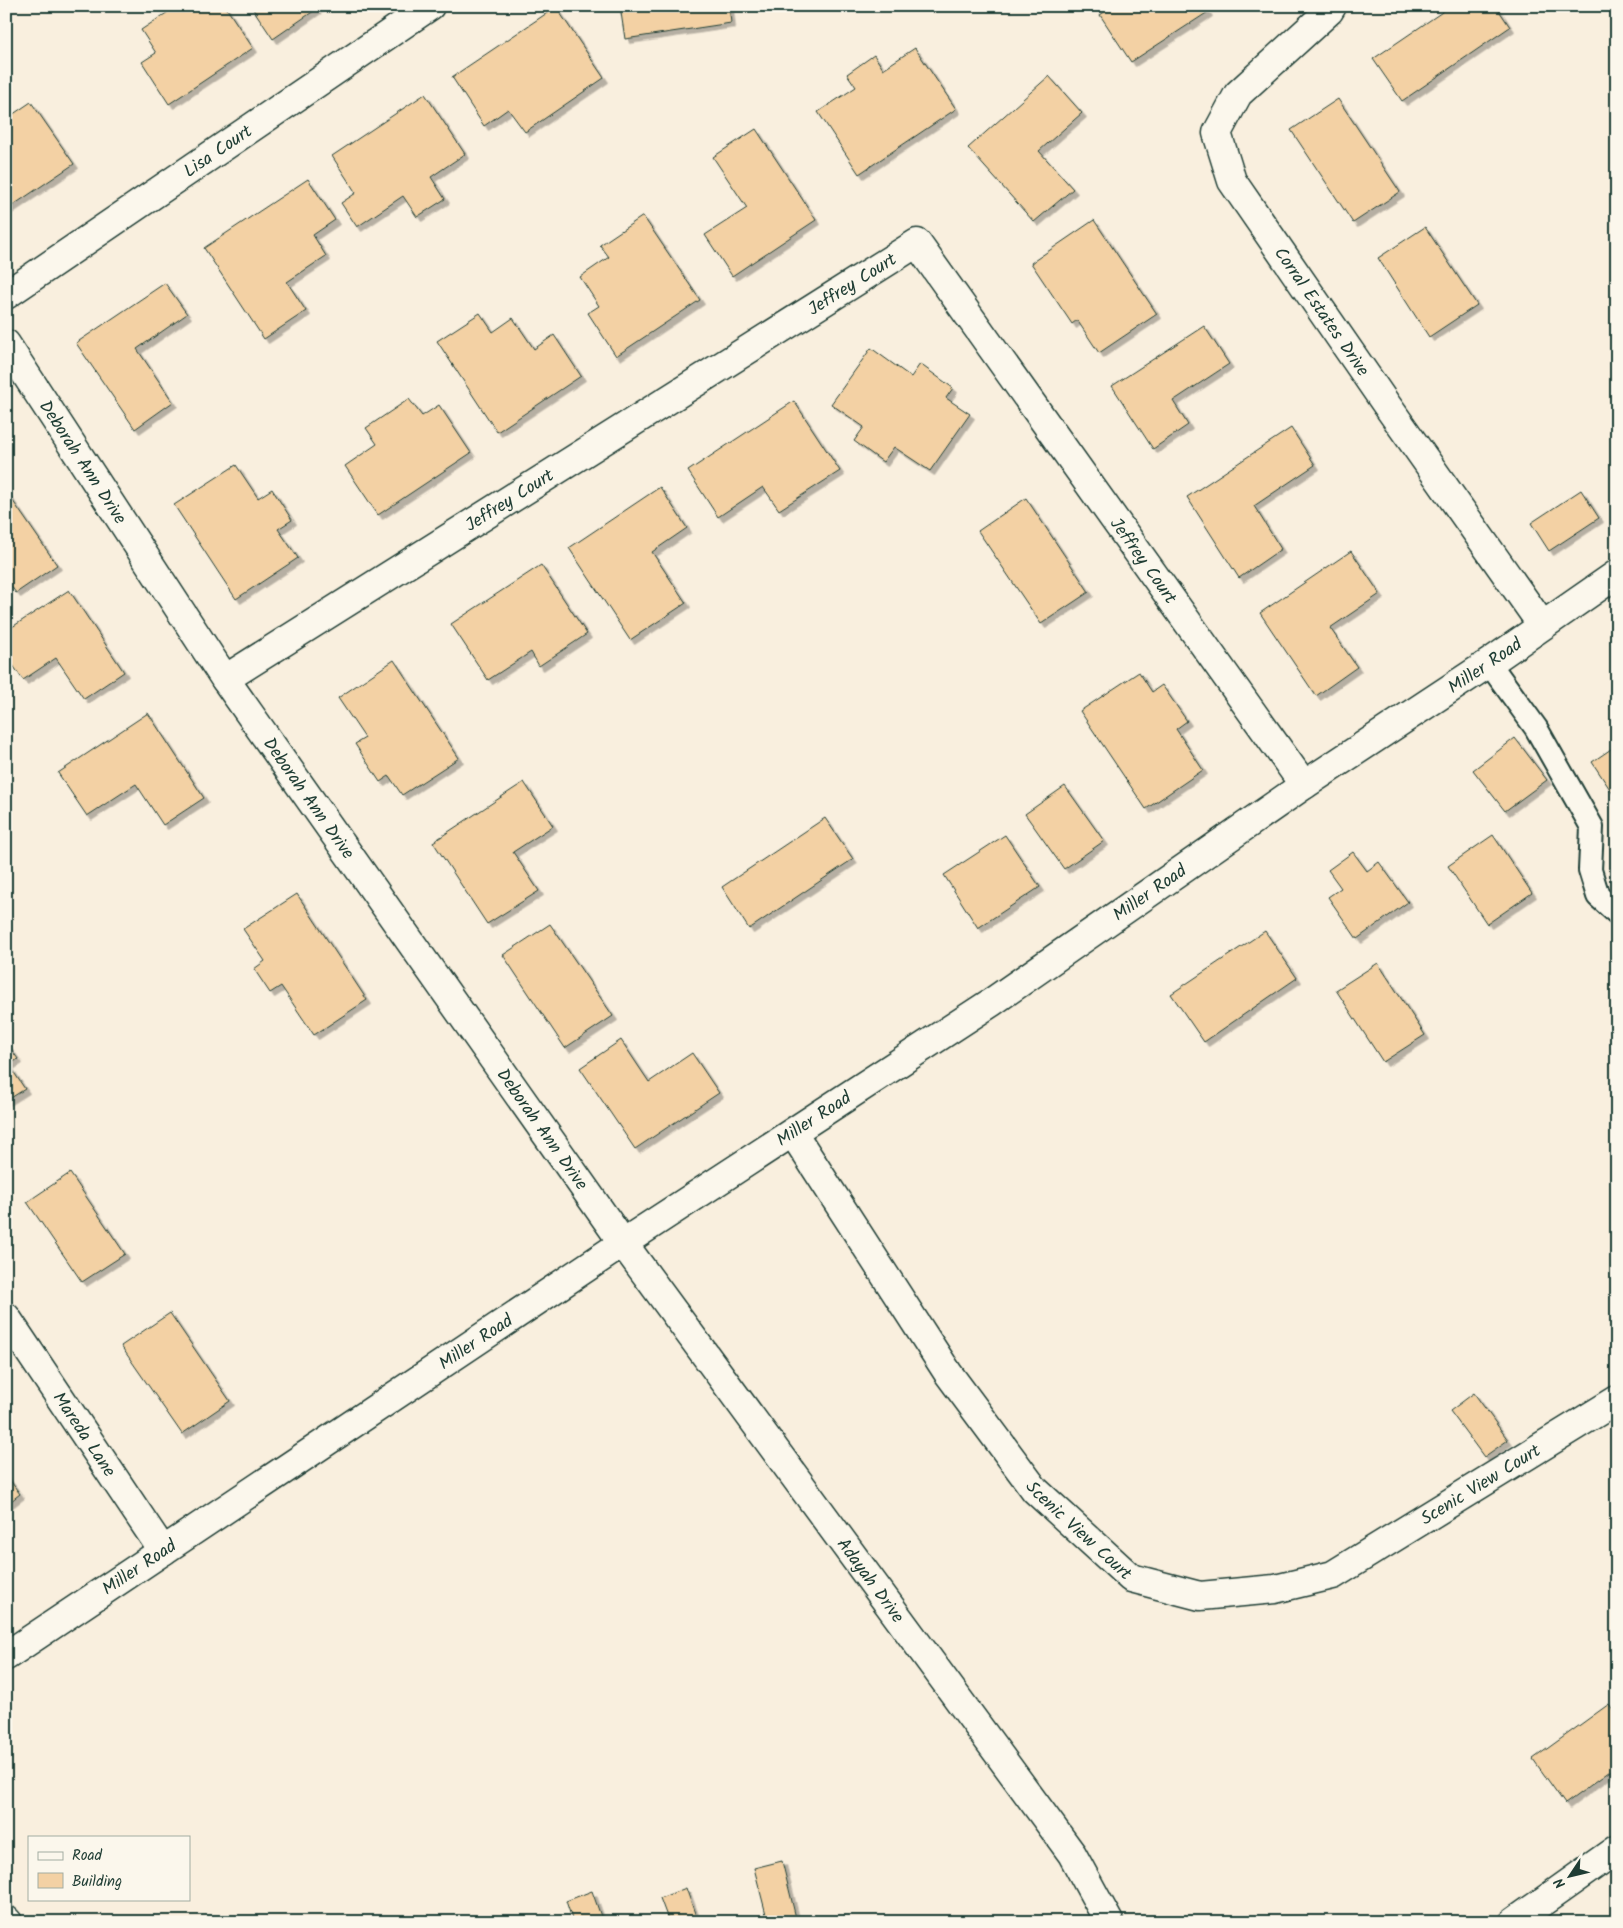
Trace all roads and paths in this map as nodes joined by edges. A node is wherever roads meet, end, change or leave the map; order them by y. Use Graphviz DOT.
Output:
graph roads {
  1 [pos="430,6"];
  2 [pos="1332,6"];
  3 [pos="6,295"];
  4 [pos="6,344"];
  5 [pos="1617,574"];
  6 [pos="1542,625"];
  7 [pos="1490,663"];
  8 [pos="225,680"];
  9 [pos="1304,785"];
  10 [pos="1617,913"];
  11 [pos="793,1133"];
  12 [pos="623,1243"];
  13 [pos="6,1317"];
  14 [pos="1617,1400"];
  15 [pos="163,1551"];
  16 [pos="6,1656"];
  17 [pos="1617,1849"];
  18 [pos="1109,1922"];
  19 [pos="1514,1922"];
  1 -- 3 [label="street, Lisa Court"];
  2 -- 6 [label="street, Corral Estates Drive"];
  4 -- 8 [label="street, Deborah Ann Drive"];
  5 -- 6 [label="street, Miller Road"];
  6 -- 7 [label="street, Miller Road"];
  7 -- 9 [label="street, Miller Road"];
  7 -- 10 [label="lane"];
  8 -- 9 [label="street, Jeffrey Court"];
  8 -- 12 [label="street, Deborah Ann Drive"];
  9 -- 11 [label="street, Miller Road"];
  11 -- 12 [label="street, Miller Road"];
  11 -- 14 [label="street, Scenic View Court"];
  12 -- 15 [label="street, Miller Road"];
  12 -- 18 [label="street, Adayah Drive"];
  13 -- 15 [label="street, Mareda Lane"];
  15 -- 16 [label="street, Miller Road"];
  17 -- 19 [label="street"];
}
